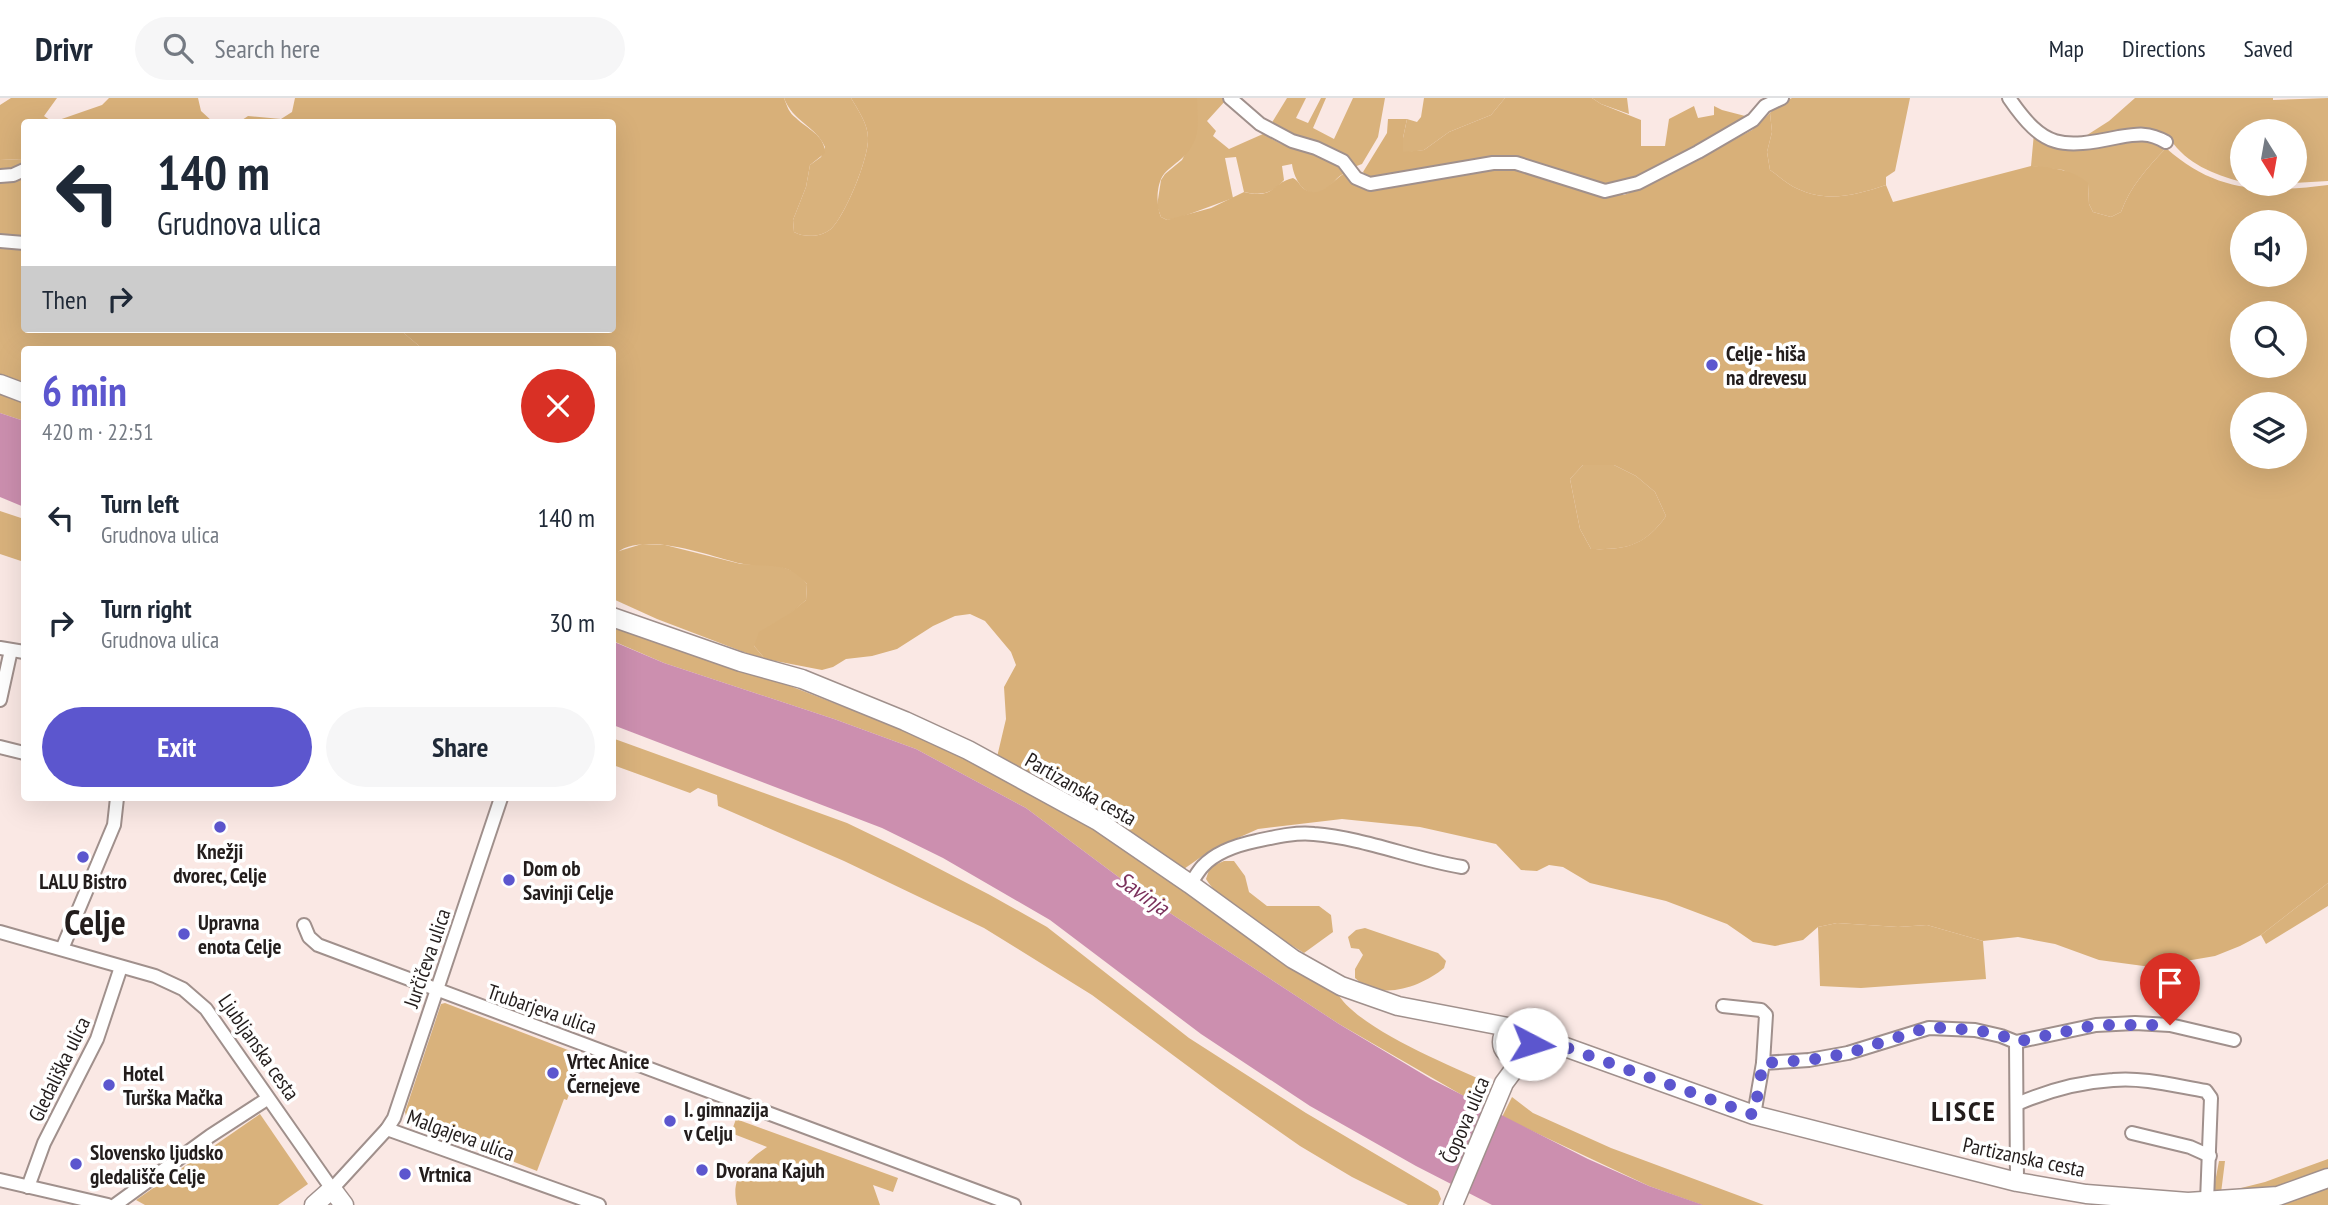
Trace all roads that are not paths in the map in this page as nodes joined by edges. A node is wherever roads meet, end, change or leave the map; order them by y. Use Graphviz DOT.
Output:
graph roads {
  1 [pos="1230,98"];
  2 [pos="1782,98"];
  3 [pos="2008,98"];
  4 [pos="2166,142"];
  5 [pos="21,171"];
  6 [pos="0,176"];
  7 [pos="0,241"];
  8 [pos="21,243"];
  9 [pos="0,384"];
  10 [pos="21,392"];
  11 [pos="616,618"];
  12 [pos="12,650"];
  13 [pos="0,700"];
  14 [pos="0,747"];
  15 [pos="21,752"];
  16 [pos="117,801"];
  17 [pos="500,801"];
  18 [pos="1462,867"];
  19 [pos="1190,884"];
  20 [pos="304,925"];
  21 [pos="0,932"];
  22 [pos="62,949"];
  23 [pos="121,967"];
  24 [pos="437,991"];
  25 [pos="1723,1006"];
  26 [pos="2234,1040"];
  27 [pos="2016,1042"];
  28 [pos="1518,1044"];
  29 [pos="1763,1063"];
  30 [pos="267,1099"];
  31 [pos="2017,1104"];
  32 [pos="1754,1115"];
  33 [pos="387,1129"];
  34 [pos="2132,1133"];
  35 [pos="2210,1156"];
  36 [pos="2328,1178"];
  37 [pos="0,1181"];
  38 [pos="2017,1182"];
  39 [pos="28,1188"];
  40 [pos="332,1189"];
  41 [pos="2207,1202"];
  42 [pos="108,1205"];
  43 [pos="115,1205"];
  44 [pos="314,1205"];
  45 [pos="344,1205"];
  46 [pos="598,1205"];
  47 [pos="1014,1205"];
  48 [pos="1453,1205"];
  1 -- 2 [label="street"];
  3 -- 4 [label="street"];
  5 -- 6 [label="street"];
  7 -- 8 [label="street"];
  9 -- 10 [label="street"];
  11 -- 19 [label="street, Partizanska cesta"];
  12 -- 13 [label="street"];
  14 -- 15 [label="street"];
  16 -- 22 [label="street"];
  17 -- 24 [label="street, Jurčičeva ulica"];
  18 -- 19 [label="street"];
  19 -- 28 [label="street, Partizanska cesta"];
  20 -- 24 [label="street, Trubarjeva ulica"];
  21 -- 22 [label="street, Ljubljanska cesta"];
  22 -- 23 [label="street, Ljubljanska cesta"];
  23 -- 30 [label="street, Ljubljanska cesta"];
  23 -- 39 [label="street, Gledališka ulica"];
  24 -- 33 [label="street, Jurčičeva ulica"];
  24 -- 47 [label="street, Trubarjeva ulica"];
  25 -- 29 [label="street"];
  26 -- 27 [label="street"];
  27 -- 29 [label="street"];
  27 -- 31 [label="street"];
  28 -- 32 [label="street, Partizanska cesta"];
  28 -- 48 [label="street, Čopova ulica"];
  29 -- 32 [label="street"];
  30 -- 40 [label="street, Ljubljanska cesta"];
  30 -- 43 [label="street"];
  31 -- 35 [label="street"];
  31 -- 38 [label="street"];
  32 -- 38 [label="street, Partizanska cesta"];
  33 -- 40 [label="street, Malgajeva ulica"];
  33 -- 46 [label="street, Malgajeva ulica"];
  34 -- 35 [label="street"];
  35 -- 41 [label="street"];
  36 -- 41 [label="street, Partizanska cesta"];
  37 -- 39 [label="street"];
  38 -- 41 [label="street, Partizanska cesta"];
  39 -- 42 [label="street"];
  40 -- 44 [label="street"];
  40 -- 45 [label="street, Ljubljanska cesta"];
}
